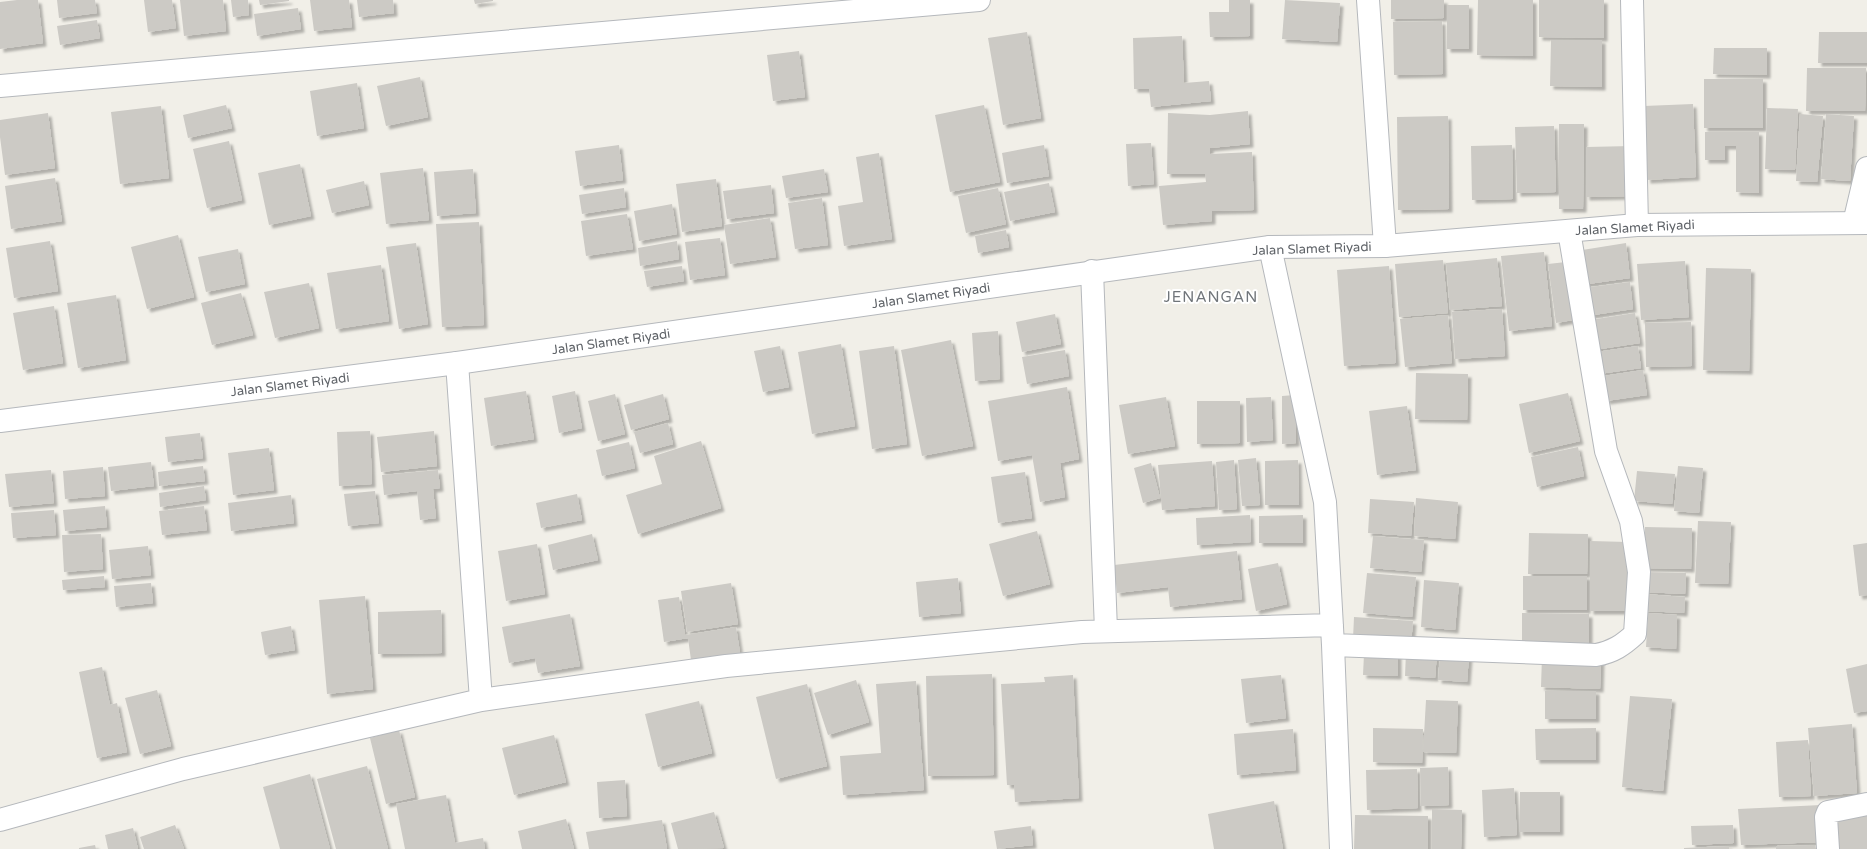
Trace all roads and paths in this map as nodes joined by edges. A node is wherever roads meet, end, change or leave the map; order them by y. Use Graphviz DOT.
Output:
graph roads {
  1 [pos="979,0"];
  2 [pos="1368,0"];
  3 [pos="1632,0"];
  4 [pos="0,86"];
  5 [pos="1867,168"];
  6 [pos="1861,223"];
  7 [pos="1637,225"];
  8 [pos="1569,231"];
  9 [pos="1385,246"];
  10 [pos="1270,247"];
  11 [pos="1092,271"];
  12 [pos="457,363"];
  13 [pos="0,420"];
  14 [pos="1106,630"];
  15 [pos="1333,635"];
  16 [pos="481,700"];
  17 [pos="1867,804"];
  18 [pos="0,820"];
  19 [pos="1341,849"];
  20 [pos="1828,849"];
  1 -- 4 [label="street"];
  2 -- 9 [label="street"];
  3 -- 7 [label="street"];
  5 -- 6 [label="street"];
  6 -- 7 [label="street, Jalan Slamet Riyadi"];
  7 -- 8 [label="street, Jalan Slamet Riyadi"];
  8 -- 9 [label="street, Jalan Slamet Riyadi"];
  8 -- 15 [label="street"];
  9 -- 10 [label="street, Jalan Slamet Riyadi"];
  10 -- 11 [label="street, Jalan Slamet Riyadi"];
  10 -- 15 [label="street"];
  11 -- 12 [label="street, Jalan Slamet Riyadi"];
  11 -- 14 [label="street"];
  12 -- 13 [label="street, Jalan Slamet Riyadi"];
  12 -- 16 [label="street"];
  14 -- 15 [label="street"];
  14 -- 16 [label="street"];
  15 -- 19 [label="street"];
  16 -- 18 [label="street"];
  17 -- 20 [label="street"];
}
